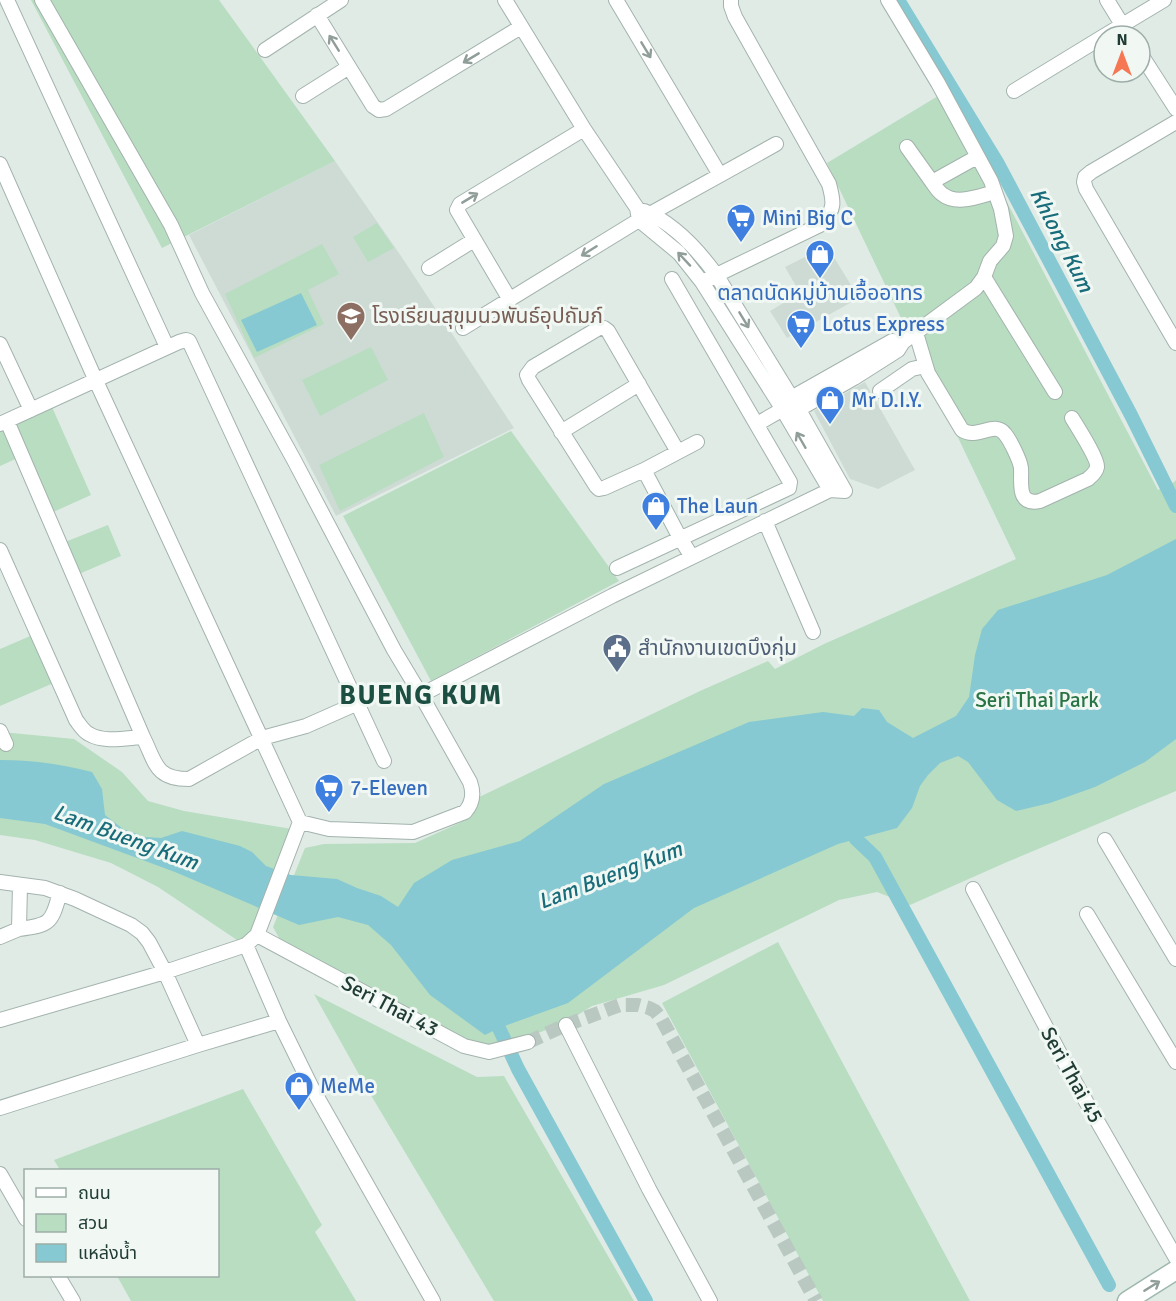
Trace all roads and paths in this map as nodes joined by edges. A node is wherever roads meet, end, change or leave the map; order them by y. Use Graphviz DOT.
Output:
graph roads {
  1 [pos="7,0"];
  2 [pos="42,0"];
  3 [pos="341,0"];
  4 [pos="505,0"];
  5 [pos="616,0"];
  6 [pos="731,0"];
  7 [pos="888,0"];
  8 [pos="1107,0"];
  9 [pos="1164,0"];
  10 [pos="317,15"];
  11 [pos="1122,24"];
  12 [pos="1135,24"];
  13 [pos="521,27"];
  14 [pos="1092,43"];
  15 [pos="264,50"];
  16 [pos="349,67"];
  17 [pos="1152,72"];
  18 [pos="1014,91"];
  19 [pos="303,96"];
  20 [pos="1176,110"];
  21 [pos="1176,122"];
  22 [pos="584,129"];
  23 [pos="776,144"];
  24 [pos="908,147"];
  25 [pos="977,157"];
  26 [pos="0,164"];
  27 [pos="720,175"];
  28 [pos="932,182"];
  29 [pos="995,192"];
  30 [pos="642,214"];
  31 [pos="474,240"];
  32 [pos="429,268"];
  33 [pos="717,276"];
  34 [pos="984,278"];
  35 [pos="672,279"];
  36 [pos="702,282"];
  37 [pos="510,300"];
  38 [pos="463,328"];
  39 [pos="916,333"];
  40 [pos="1176,343"];
  41 [pos="0,344"];
  42 [pos="167,347"];
  43 [pos="759,358"];
  44 [pos="925,366"];
  45 [pos="96,381"];
  46 [pos="639,384"];
  47 [pos="880,391"];
  48 [pos="1054,392"];
  49 [pos="788,408"];
  50 [pos="31,410"];
  51 [pos="1072,418"];
  52 [pos="4,422"];
  53 [pos="757,424"];
  54 [pos="561,432"];
  55 [pos="697,442"];
  56 [pos="678,452"];
  57 [pos="644,470"];
  58 [pos="830,490"];
  59 [pos="765,521"];
  60 [pos="680,538"];
  61 [pos="0,550"];
  62 [pos="692,557"];
  63 [pos="617,568"];
  64 [pos="813,632"];
  65 [pos="421,695"];
  66 [pos="357,703"];
  67 [pos="143,737"];
  68 [pos="262,738"];
  69 [pos="384,760"];
  70 [pos="300,822"];
  71 [pos="1105,840"];
  72 [pos="0,882"];
  73 [pos="20,885"];
  74 [pos="973,889"];
  75 [pos="60,893"];
  76 [pos="1087,914"];
  77 [pos="19,929"];
  78 [pos="257,935"];
  79 [pos="0,937"];
  80 [pos="246,945"];
  81 [pos="1176,959"];
  82 [pos="165,972"];
  83 [pos="0,1020"];
  84 [pos="279,1021"];
  85 [pos="566,1025"];
  86 [pos="528,1042"];
  87 [pos="198,1044"];
  88 [pos="1176,1062"];
  89 [pos="0,1108"];
  90 [pos="0,1174"];
  91 [pos="24,1216"];
  92 [pos="1176,1258"];
  93 [pos="1176,1270"];
  94 [pos="59,1277"];
  95 [pos="73,1301"];
  96 [pos="433,1301"];
  97 [pos="710,1301"];
  98 [pos="1127,1301"];
  1 -- 42 [label="street"];
  2 -- 65 [label="street"];
  3 -- 10 [label="street"];
  4 -- 13 [label="street"];
  5 -- 27 [label="street, one-way"];
  6 -- 33 [label="street"];
  7 -- 25 [label="street"];
  8 -- 11 [label="street"];
  9 -- 12 [label="street"];
  10 -- 15 [label="street"];
  16 -- 10 [label="street, one-way"];
  13 -- 16 [label="street, one-way"];
  13 -- 22 [label="street"];
  14 -- 18 [label="street"];
  16 -- 19 [label="street"];
  17 -- 20 [label="street"];
  21 -- 40 [label="street"];
  22 -- 30 [label="street"];
  31 -- 22 [label="street, one-way"];
  23 -- 27 [label="street"];
  24 -- 28 [label="street"];
  25 -- 28 [label="street"];
  25 -- 29 [label="street"];
  26 -- 45 [label="street"];
  27 -- 30 [label="street"];
  28 -- 29 [label="street"];
  29 -- 34 [label="street"];
  30 -- 33 [label="street"];
  36 -- 30 [label="street, one-way"];
  30 -- 37 [label="street, one-way"];
  31 -- 32 [label="street"];
  31 -- 37 [label="street"];
  33 -- 36 [label="street"];
  33 -- 43 [label="street, one-way"];
  34 -- 39 [label="street"];
  34 -- 48 [label="street"];
  35 -- 53 [label="street"];
  36 -- 43 [label="street"];
  37 -- 38 [label="street"];
  39 -- 44 [label="street"];
  39 -- 49 [label="street"];
  41 -- 50 [label="street"];
  42 -- 45 [label="street"];
  42 -- 66 [label="street"];
  43 -- 49 [label="street"];
  44 -- 47 [label="street"];
  44 -- 51 [label="street"];
  45 -- 50 [label="street"];
  45 -- 68 [label="street"];
  46 -- 54 [label="street"];
  46 -- 54 [label="street"];
  46 -- 56 [label="street"];
  49 -- 53 [label="street"];
  58 -- 49 [label="street, one-way"];
  49 -- 58 [label="street"];
  50 -- 52 [label="street"];
  52 -- 67 [label="street"];
  53 -- 60 [label="street"];
  54 -- 57 [label="street"];
  55 -- 56 [label="street"];
  56 -- 57 [label="street"];
  57 -- 60 [label="street"];
  58 -- 59 [label="street"];
  59 -- 62 [label="street"];
  59 -- 64 [label="street"];
  60 -- 62 [label="street"];
  60 -- 63 [label="street"];
  61 -- 67 [label="street"];
  62 -- 65 [label="street"];
  65 -- 70 [label="street"];
  66 -- 68 [label="street"];
  66 -- 69 [label="street"];
  67 -- 68 [label="street"];
  68 -- 70 [label="street"];
  70 -- 78 [label="street"];
  71 -- 81 [label="street"];
  72 -- 73 [label="street"];
  73 -- 75 [label="street"];
  73 -- 77 [label="street"];
  74 -- 92 [label="street, Seri Thai 45"];
  75 -- 77 [label="street"];
  75 -- 82 [label="street"];
  76 -- 88 [label="street"];
  77 -- 79 [label="street"];
  78 -- 80 [label="street"];
  78 -- 86 [label="street, Seri Thai 43"];
  80 -- 82 [label="street"];
  80 -- 84 [label="street"];
  82 -- 83 [label="street"];
  82 -- 87 [label="street"];
  84 -- 87 [label="street"];
  84 -- 96 [label="street"];
  85 -- 97 [label="street"];
  87 -- 89 [label="street"];
  90 -- 91 [label="street"];
  98 -- 93 [label="main road, one-way"];
  94 -- 95 [label="street"];
}
